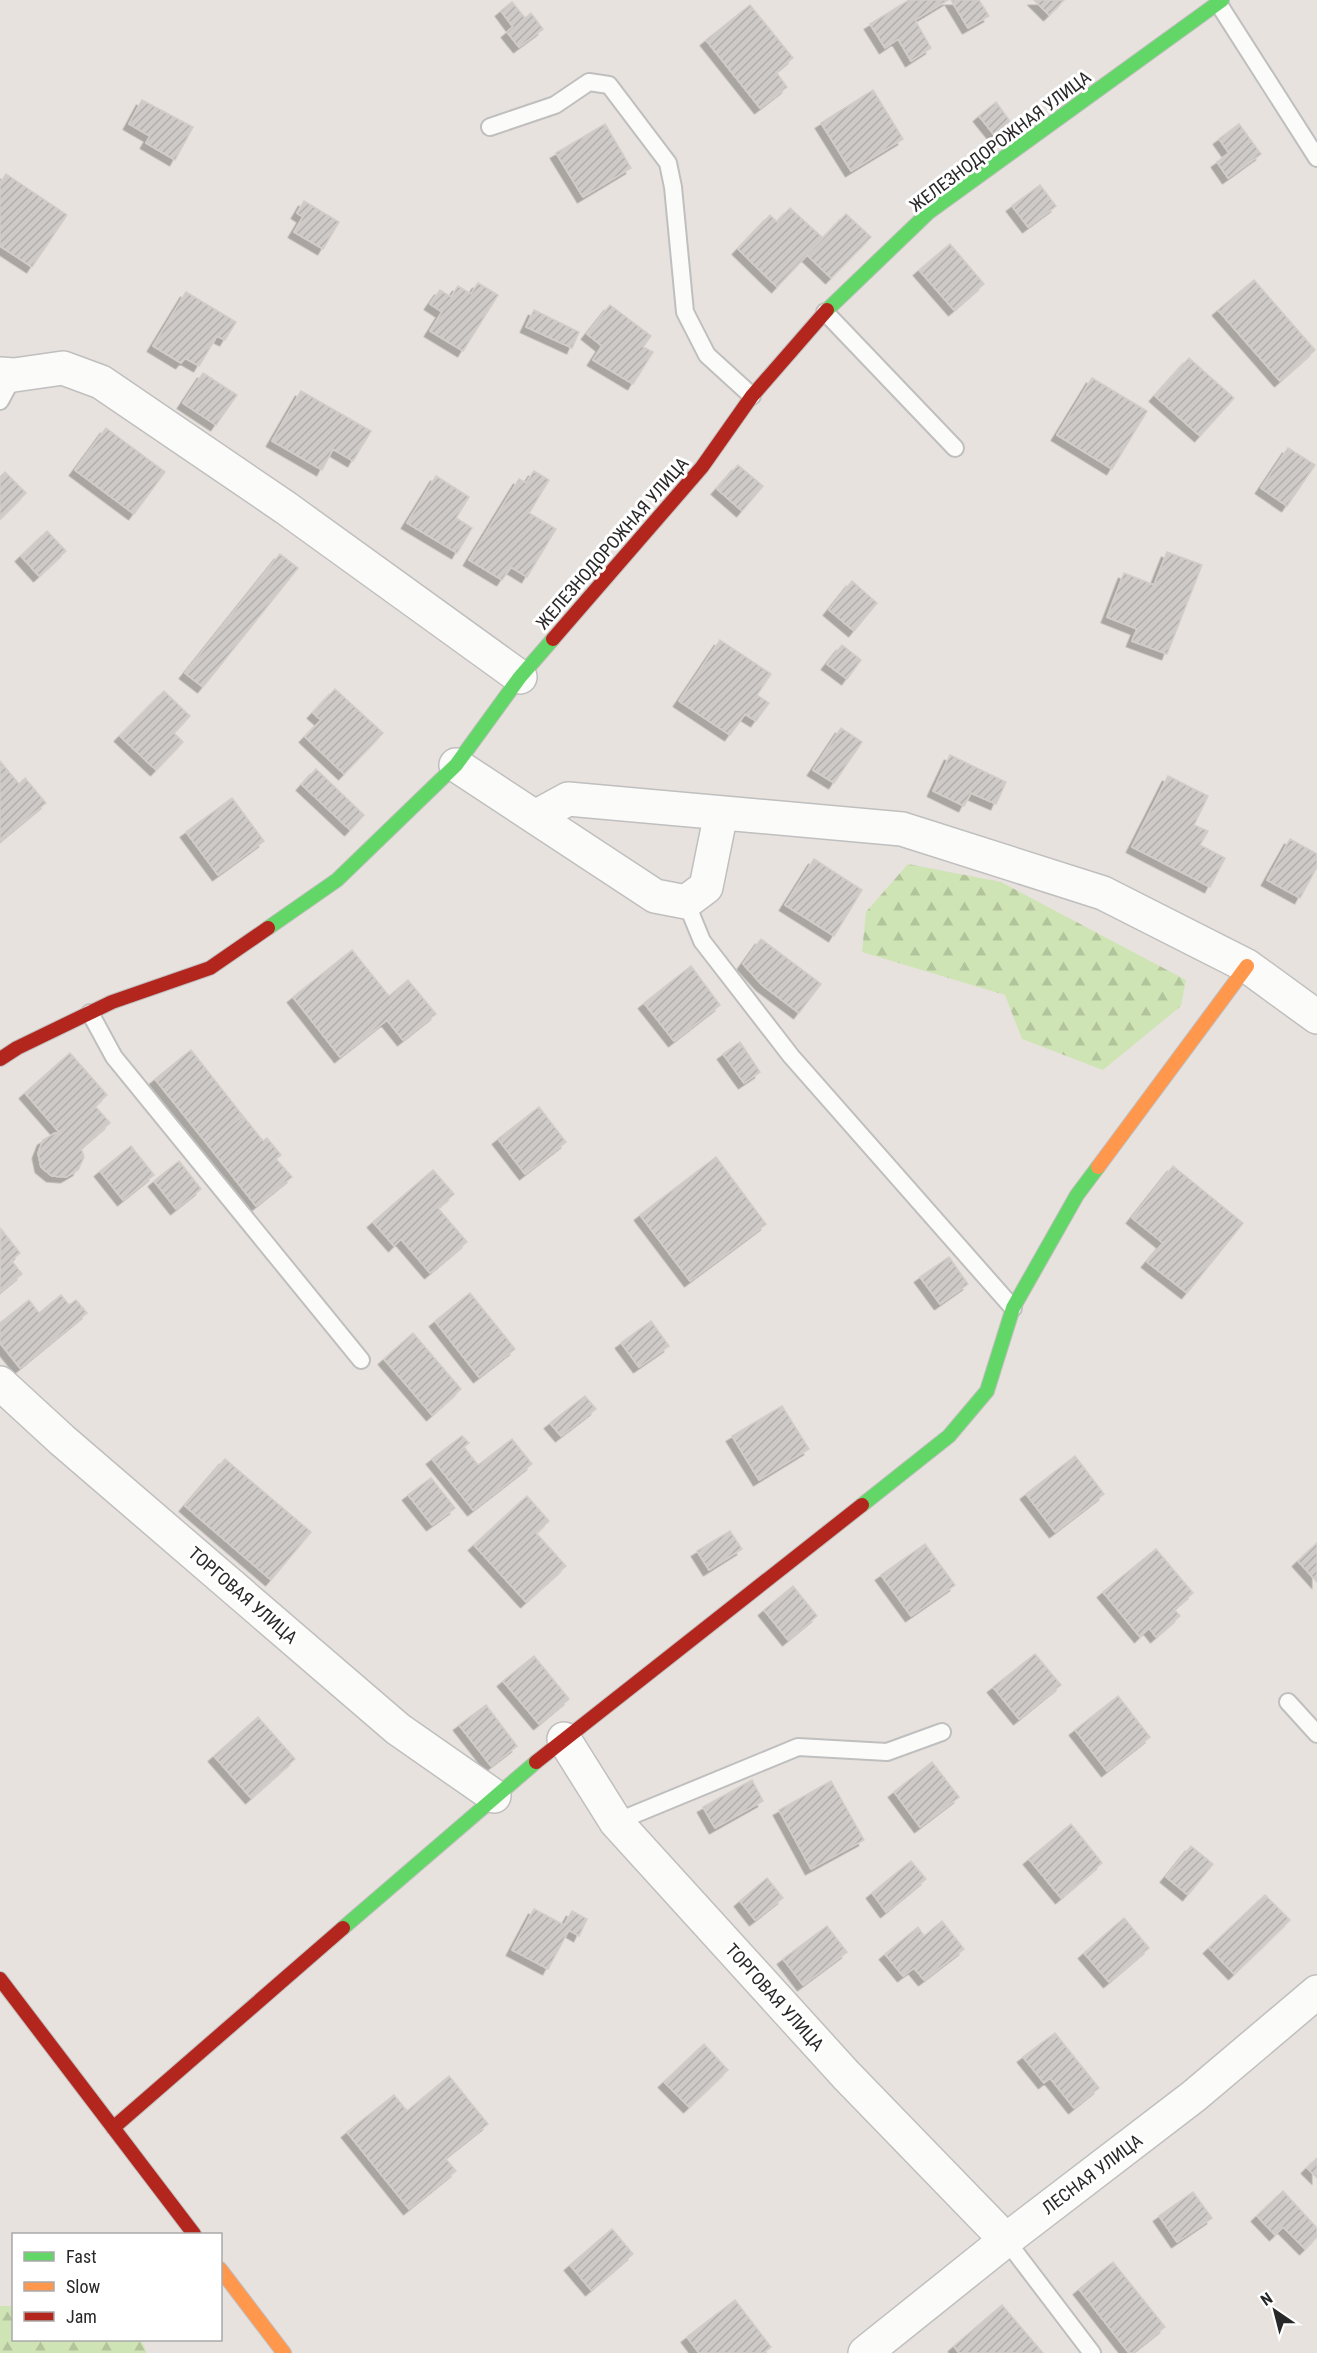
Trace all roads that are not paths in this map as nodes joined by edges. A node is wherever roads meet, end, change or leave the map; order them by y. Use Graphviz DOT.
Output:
graph roads {
  1 [pos="1220,2"];
  2 [pos="490,127"];
  3 [pos="1317,158"];
  4 [pos="825,312"];
  5 [pos="5,383"];
  6 [pos="752,396"];
  7 [pos="955,448"];
  8 [pos="520,677"];
  9 [pos="456,765"];
  10 [pos="721,813"];
  11 [pos="535,817"];
  12 [pos="686,902"];
  13 [pos="1247,966"];
  14 [pos="90,1013"];
  15 [pos="1317,1017"];
  16 [pos="0,1059"];
  17 [pos="1012,1308"];
  18 [pos="361,1360"];
  19 [pos="0,1383"];
  20 [pos="1288,1702"];
  21 [pos="942,1732"];
  22 [pos="1317,1734"];
  23 [pos="564,1739"];
  24 [pos="495,1796"];
  25 [pos="616,1822"];
  26 [pos="0,1978"];
  27 [pos="1317,1992"];
  28 [pos="113,2128"];
  29 [pos="192,2233"];
  30 [pos="1006,2240"];
  31 [pos="222,2272"];
  32 [pos="284,2353"];
  33 [pos="865,2353"];
  34 [pos="1092,2353"];
  1 -- 3 [label="lane"];
  1 -- 4 [label="street, ЖЕЛЕЗНОДОРОЖНАЯ УЛИЦА"];
  2 -- 6 [label="lane"];
  4 -- 6 [label="street, ЖЕЛЕЗНОДОРОЖНАЯ УЛИЦА"];
  4 -- 7 [label="lane"];
  5 -- 8 [label="street"];
  6 -- 8 [label="street, ЖЕЛЕЗНОДОРОЖНАЯ УЛИЦА"];
  8 -- 9 [label="street, ЖЕЛЕЗНОДОРОЖНАЯ УЛИЦА"];
  9 -- 11 [label="street"];
  9 -- 14 [label="street, ЖЕЛЕЗНОДОРОЖНАЯ УЛИЦА"];
  10 -- 11 [label="street"];
  10 -- 12 [label="street"];
  10 -- 13 [label="street"];
  11 -- 12 [label="street"];
  12 -- 17 [label="lane"];
  13 -- 15 [label="street"];
  13 -- 17 [label="street"];
  14 -- 16 [label="street, ЖЕЛЕЗНОДОРОЖНАЯ УЛИЦА"];
  14 -- 18 [label="lane"];
  17 -- 23 [label="street"];
  19 -- 24 [label="street, ТОРГОВАЯ УЛИЦА"];
  20 -- 22 [label="lane"];
  21 -- 25 [label="lane"];
  23 -- 24 [label="street"];
  23 -- 25 [label="street, ТОРГОВАЯ УЛИЦА"];
  24 -- 28 [label="street"];
  25 -- 30 [label="street, ТОРГОВАЯ УЛИЦА"];
  26 -- 28 [label="street"];
  27 -- 30 [label="street, ЛЕСНАЯ УЛИЦА"];
  28 -- 29 [label="street"];
  30 -- 33 [label="street, ЛЕСНАЯ УЛИЦА"];
  30 -- 34 [label="lane"];
  31 -- 32 [label="street"];
}
